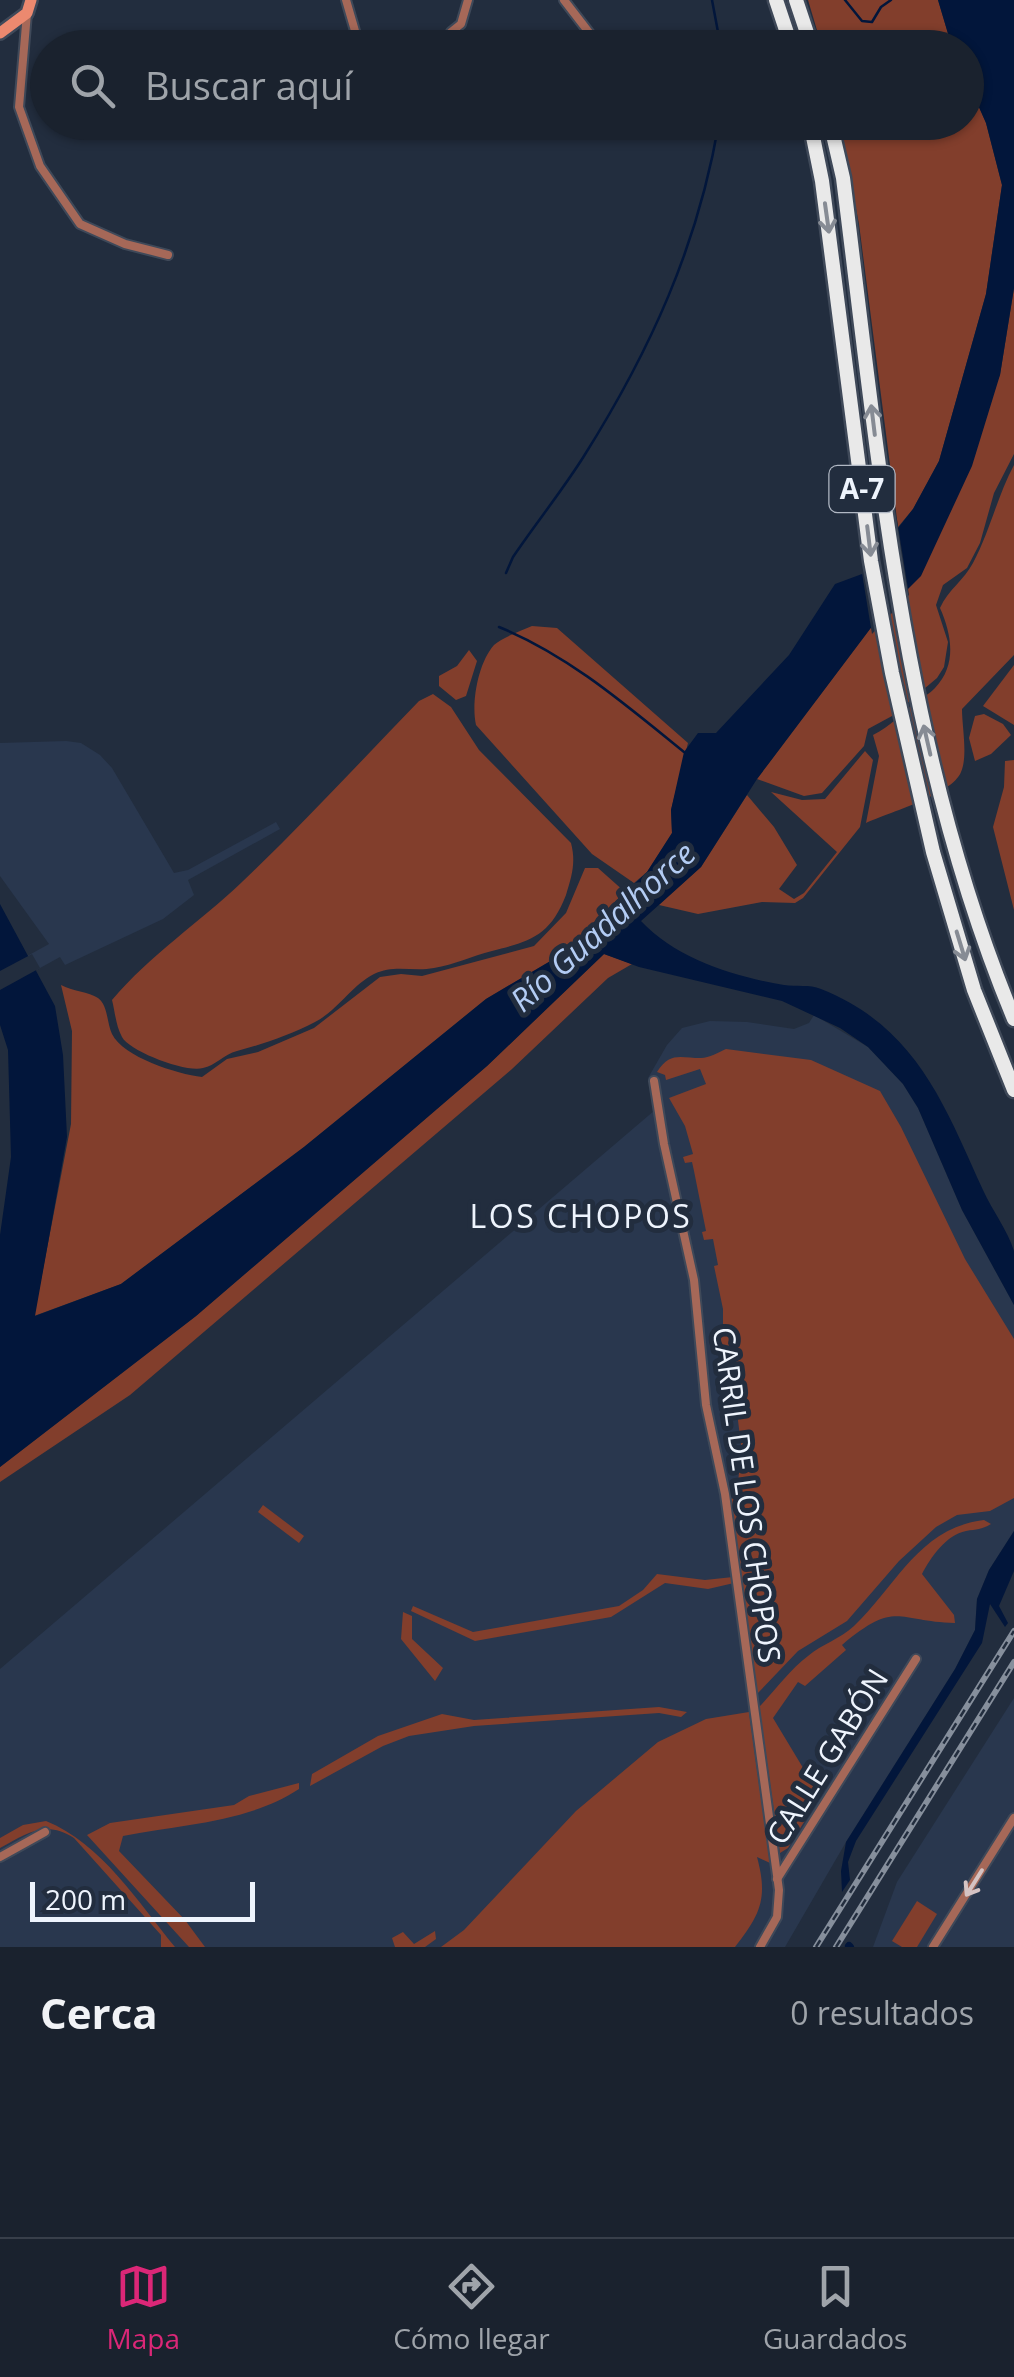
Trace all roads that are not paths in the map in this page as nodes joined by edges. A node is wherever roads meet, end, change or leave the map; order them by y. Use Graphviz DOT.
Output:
graph roads {
  1 [pos="346,0"];
  2 [pos="468,0"];
  3 [pos="564,0"];
  4 [pos="776,0"];
  5 [pos="796,0"];
  6 [pos="29,6"];
  7 [pos="355,30"];
  8 [pos="454,30"];
  9 [pos="587,30"];
  10 [pos="786,30"];
  11 [pos="806,30"];
  12 [pos="0,34"];
  13 [pos="30,138"];
  14 [pos="31,140"];
  15 [pos="814,140"];
  16 [pos="834,140"];
  17 [pos="168,254"];
  18 [pos="1014,1019"];
  19 [pos="654,1081"];
  20 [pos="1014,1090"];
  21 [pos="916,1659"];
  22 [pos="1014,1818"];
  23 [pos="44,1832"];
  24 [pos="0,1857"];
  25 [pos="777,1880"];
  26 [pos="760,1947"];
  27 [pos="933,1947"];
  1 -- 7 [label="street"];
  2 -- 8 [label="street"];
  3 -- 9 [label="street"];
  4 -- 10 [label="highway"];
  5 -- 11 [label="highway"];
  6 -- 12 [label="street"];
  6 -- 13 [label="street"];
  14 -- 17 [label="street"];
  15 -- 20 [label="highway, A-7, one-way"];
  18 -- 16 [label="highway, A-7, one-way"];
  19 -- 25 [label="street, CARRIL DE LOS CHOPOS"];
  21 -- 25 [label="street, CALLE GABÓN"];
  22 -- 27 [label="street, one-way"];
  23 -- 24 [label="street"];
  25 -- 26 [label="street, CARRIL DE LOS CHOPOS"];
}
